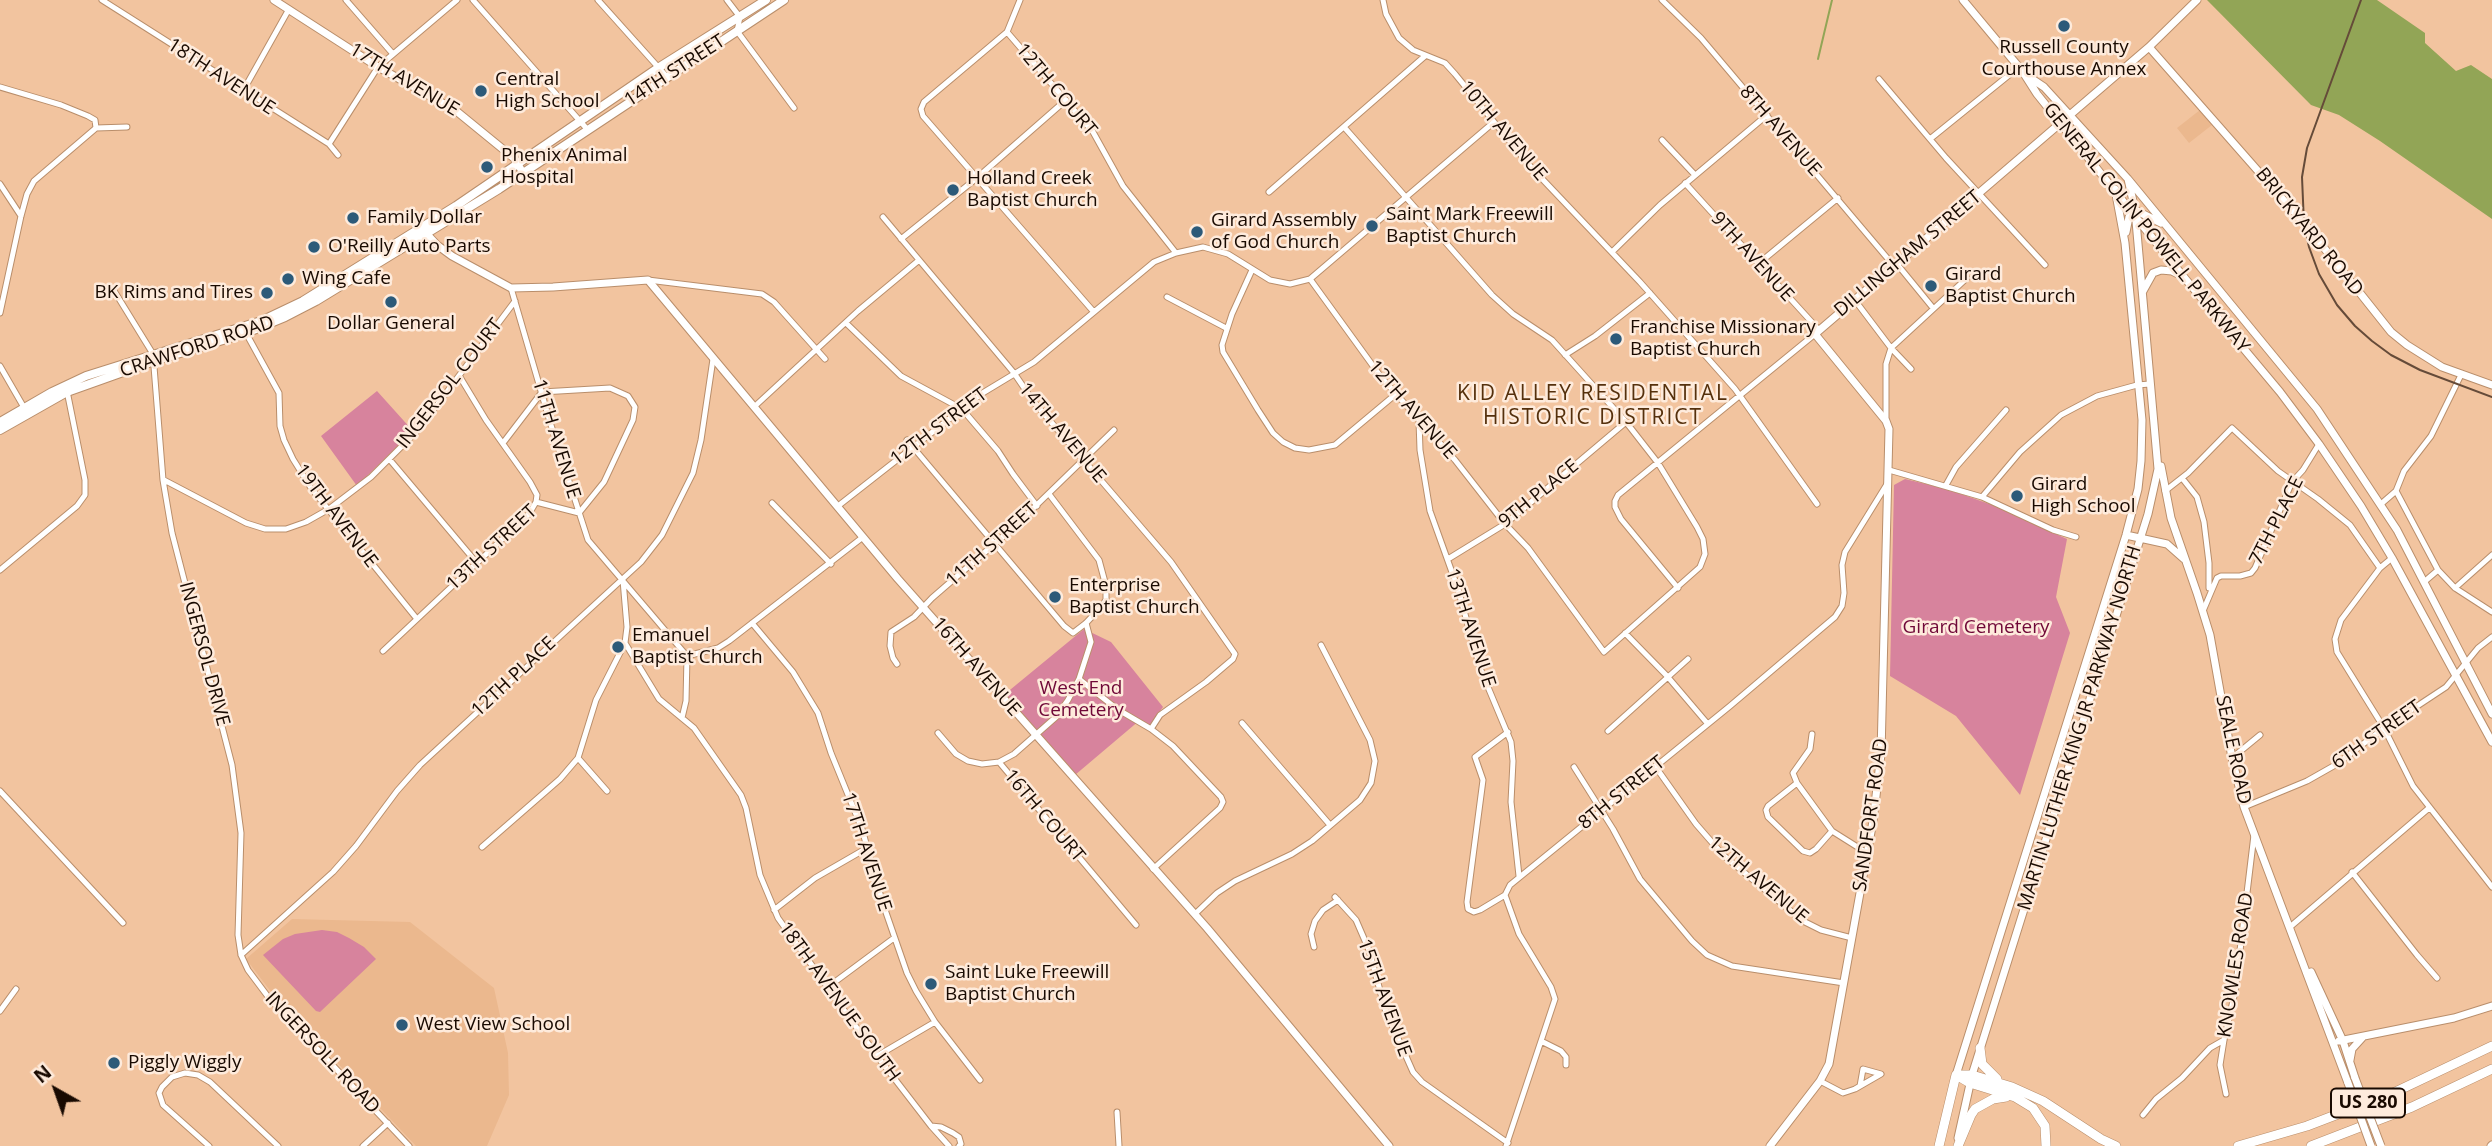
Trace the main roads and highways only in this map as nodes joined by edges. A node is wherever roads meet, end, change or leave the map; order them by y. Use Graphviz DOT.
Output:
graph roads {
  1 [pos="766,0"];
  2 [pos="784,0"];
  3 [pos="424,231"];
  4 [pos="26,411"];
  5 [pos="0,422"];
  6 [pos="0,430"];
  7 [pos="2492,1046"];
  8 [pos="1980,1048"];
  9 [pos="2492,1069"];
  10 [pos="1971,1079"];
  11 [pos="2004,1084"];
  12 [pos="2015,1097"];
  13 [pos="1939,1146"];
  14 [pos="1957,1146"];
  15 [pos="2046,1146"];
  16 [pos="2116,1146"];
  17 [pos="2238,1146"];
  18 [pos="2311,1146"];
  1 -- 3 [label="main road, 14TH STREET"];
  2 -- 3 [label="main road, 14TH STREET"];
  3 -- 4 [label="main road, CRAWFORD ROAD"];
  4 -- 5 [label="main road, CRAWFORD ROAD"];
  4 -- 6 [label="main road, CRAWFORD ROAD"];
  7 -- 17 [label="highway, US 280"];
  8 -- 11 [label="highway"];
  9 -- 18 [label="highway, US 280"];
  10 -- 11 [label="highway"];
  10 -- 12 [label="highway"];
  10 -- 13 [label="highway, MARTIN LUTHER KING JR PARKWAY NORTH"];
  11 -- 16 [label="highway"];
  12 -- 14 [label="highway"];
  12 -- 15 [label="highway"];
}
